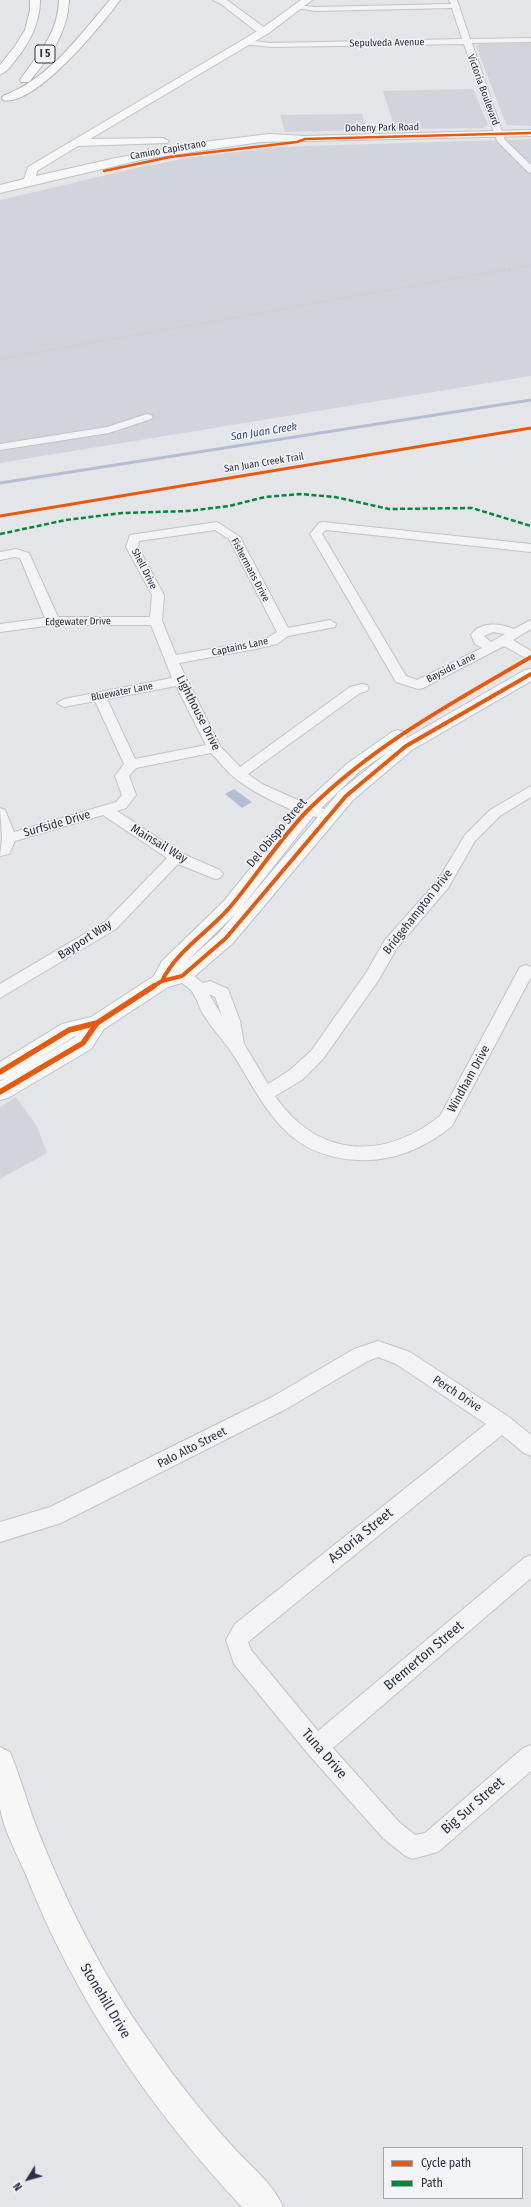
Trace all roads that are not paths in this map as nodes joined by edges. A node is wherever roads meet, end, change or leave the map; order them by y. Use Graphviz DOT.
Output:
graph roads {
  1 [pos="35,0"];
  2 [pos="64,0"];
  3 [pos="115,0"];
  4 [pos="218,0"];
  5 [pos="307,0"];
  6 [pos="454,3"];
  7 [pos="296,7"];
  8 [pos="265,30"];
  9 [pos="531,40"];
  10 [pos="467,41"];
  11 [pos="244,42"];
  12 [pos="0,71"];
  13 [pos="4,101"];
  14 [pos="531,133"];
  15 [pos="499,134"];
  16 [pos="305,139"];
  17 [pos="245,140"];
  18 [pos="76,142"];
  19 [pos="232,145"];
  20 [pos="531,170"];
  21 [pos="29,182"];
  22 [pos="0,189"];
  23 [pos="0,194"];
  24 [pos="0,197"];
  25 [pos="147,417"];
  26 [pos="0,447"];
  27 [pos="179,530"];
  28 [pos="531,548"];
  29 [pos="0,556"];
  30 [pos="53,621"];
  31 [pos="156,622"];
  32 [pos="330,624"];
  33 [pos="531,624"];
  34 [pos="0,628"];
  35 [pos="284,633"];
  36 [pos="510,637"];
  37 [pos="491,648"];
  38 [pos="531,657"];
  39 [pos="172,660"];
  40 [pos="531,674"];
  41 [pos="180,681"];
  42 [pos="362,688"];
  43 [pos="99,696"];
  44 [pos="64,703"];
  45 [pos="214,748"];
  46 [pos="131,764"];
  47 [pos="239,774"];
  48 [pos="531,791"];
  49 [pos="105,810"];
  50 [pos="308,810"];
  51 [pos="0,813"];
  52 [pos="329,814"];
  53 [pos="9,838"];
  54 [pos="0,851"];
  55 [pos="176,857"];
  56 [pos="215,874"];
  57 [pos="526,971"];
  58 [pos="171,974"];
  59 [pos="1,990"];
  60 [pos="97,1022"];
  61 [pos="0,1072"];
  62 [pos="0,1092"];
  63 [pos="266,1094"];
  64 [pos="378,1349"];
  65 [pos="502,1423"];
  66 [pos="531,1447"];
  67 [pos="0,1532"];
  68 [pos="531,1565"];
  69 [pos="242,1656"];
  70 [pos="317,1747"];
  71 [pos="531,1756"];
  72 [pos="0,1762"];
  73 [pos="412,1847"];
  74 [pos="266,2207"];
  1 -- 12 [label="main road, I 5"];
  2 -- 13 [label="main road, I 5"];
  3 -- 13 [label="main road"];
  4 -- 8 [label="street"];
  5 -- 7 [label="main road"];
  6 -- 7 [label="street"];
  6 -- 10 [label="street, Victoria Boulevard"];
  7 -- 8 [label="main road"];
  8 -- 11 [label="main road"];
  9 -- 10 [label="street, Sepulveda Avenue"];
  10 -- 11 [label="street, Sepulveda Avenue"];
  10 -- 15 [label="street, Victoria Boulevard"];
  11 -- 18 [label="main road"];
  14 -- 15 [label="main road, Doheny Park Road"];
  15 -- 16 [label="main road, Doheny Park Road"];
  15 -- 20 [label="street, Victoria Boulevard"];
  16 -- 17 [label="main road, Doheny Park Road"];
  16 -- 19 [label="main road, Doheny Park Road"];
  17 -- 18 [label="main road"];
  17 -- 19 [label="main road, Doheny Park Road"];
  18 -- 21 [label="main road"];
  19 -- 21 [label="main road, Camino Capistrano"];
  19 -- 24 [label="main road, Camino Capistrano"];
  21 -- 22 [label="main road, Camino Capistrano"];
  21 -- 23 [label="main road"];
  25 -- 26 [label="street"];
  27 -- 31 [label="street, Shell Drive"];
  27 -- 35 [label="street, Fishermans Drive"];
  28 -- 37 [label="street, Bayside Lane"];
  29 -- 30 [label="street"];
  30 -- 31 [label="street, Edgewater Drive"];
  30 -- 34 [label="street, Edgewater Drive"];
  31 -- 39 [label="street, Lighthouse Drive"];
  32 -- 35 [label="street, Captains Lane"];
  33 -- 36 [label="street, Bayside Lane"];
  35 -- 39 [label="street, Captains Lane"];
  36 -- 37 [label="street, Bayside Lane"];
  36 -- 37 [label="street"];
  36 -- 38 [label="street"];
  38 -- 50 [label="main road, Del Obispo Street"];
  39 -- 41 [label="street, Lighthouse Drive"];
  40 -- 52 [label="main road, Del Obispo Street"];
  41 -- 43 [label="street, Bluewater Lane"];
  41 -- 45 [label="street, Lighthouse Drive"];
  42 -- 47 [label="street"];
  43 -- 44 [label="street, Bluewater Lane"];
  43 -- 46 [label="street"];
  45 -- 46 [label="street"];
  45 -- 47 [label="street, Lighthouse Drive"];
  46 -- 49 [label="street, Surfside Drive"];
  47 -- 50 [label="street, Lighthouse Drive"];
  48 -- 63 [label="street, Bridgehampton Drive"];
  49 -- 53 [label="street, Surfside Drive"];
  49 -- 55 [label="street, Mainsail Way"];
  50 -- 52 [label="street, Lighthouse Drive"];
  50 -- 58 [label="main road, Del Obispo Street"];
  51 -- 53 [label="street"];
  52 -- 58 [label="main road, Del Obispo Street"];
  53 -- 54 [label="street"];
  55 -- 56 [label="street, Mainsail Way"];
  55 -- 59 [label="street, Bayport Way"];
  57 -- 63 [label="street, Windham Drive"];
  58 -- 60 [label="main road, Del Obispo Street"];
  58 -- 63 [label="street, Windham Drive"];
  60 -- 61 [label="main road, Del Obispo Street"];
  60 -- 62 [label="main road, Del Obispo Street"];
  64 -- 65 [label="street, Perch Drive"];
  64 -- 67 [label="street, Palo Alto Street"];
  65 -- 66 [label="street, Perch Drive"];
  65 -- 69 [label="street, Astoria Street"];
  68 -- 70 [label="street, Bremerton Street"];
  69 -- 70 [label="street, Tuna Drive"];
  70 -- 73 [label="street, Tuna Drive"];
  71 -- 73 [label="street, Big Sur Street"];
  72 -- 74 [label="main road, Stonehill Drive"];
}
